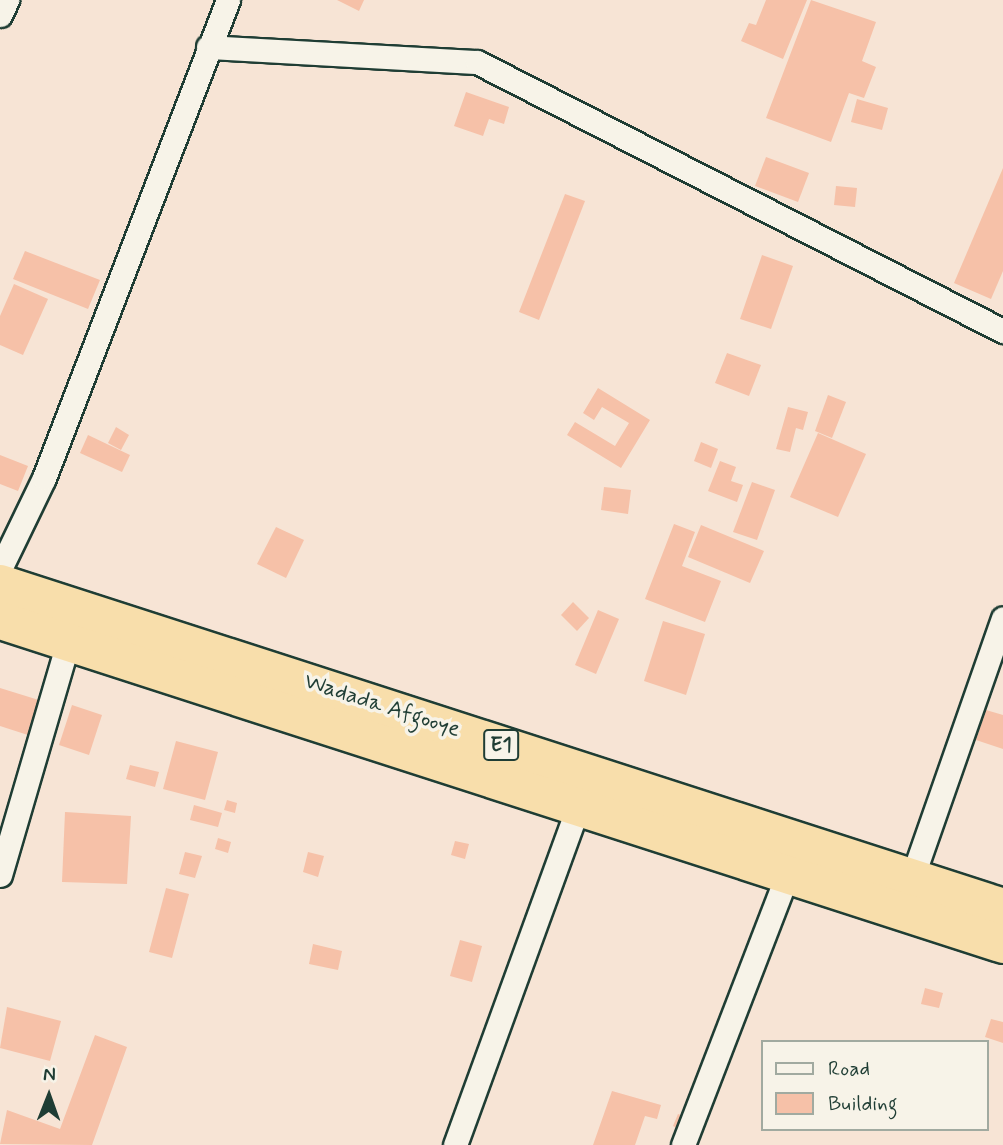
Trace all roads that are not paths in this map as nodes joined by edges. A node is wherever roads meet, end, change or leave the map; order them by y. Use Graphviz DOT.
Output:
graph roads {
  1 [pos="7,0"];
  2 [pos="228,0"];
  3 [pos="0,15"];
  4 [pos="208,47"];
  5 [pos="1003,331"];
  6 [pos="0,569"];
  7 [pos="0,583"];
  8 [pos="1003,618"];
  9 [pos="0,620"];
  10 [pos="68,642"];
  11 [pos="579,804"];
  12 [pos="787,875"];
  13 [pos="0,876"];
  14 [pos="912,878"];
  15 [pos="1003,907"];
  16 [pos="1003,944"];
  17 [pos="455,1145"];
  18 [pos="683,1145"];
  1 -- 3 [label="street"];
  2 -- 4 [label="street"];
  4 -- 5 [label="street"];
  4 -- 6 [label="street"];
  7 -- 14 [label="highway, Wadada Afgooye / E1"];
  8 -- 14 [label="street"];
  9 -- 10 [label="highway, Wadada Afgooye / E1"];
  10 -- 11 [label="highway, Wadada Afgooye / E1"];
  10 -- 13 [label="street"];
  11 -- 12 [label="highway, Wadada Afgooye / E1"];
  11 -- 17 [label="street"];
  12 -- 16 [label="highway, Wadada Afgooye / E1"];
  12 -- 18 [label="street"];
  14 -- 15 [label="highway, Wadada Afgooye / E1"];
}
